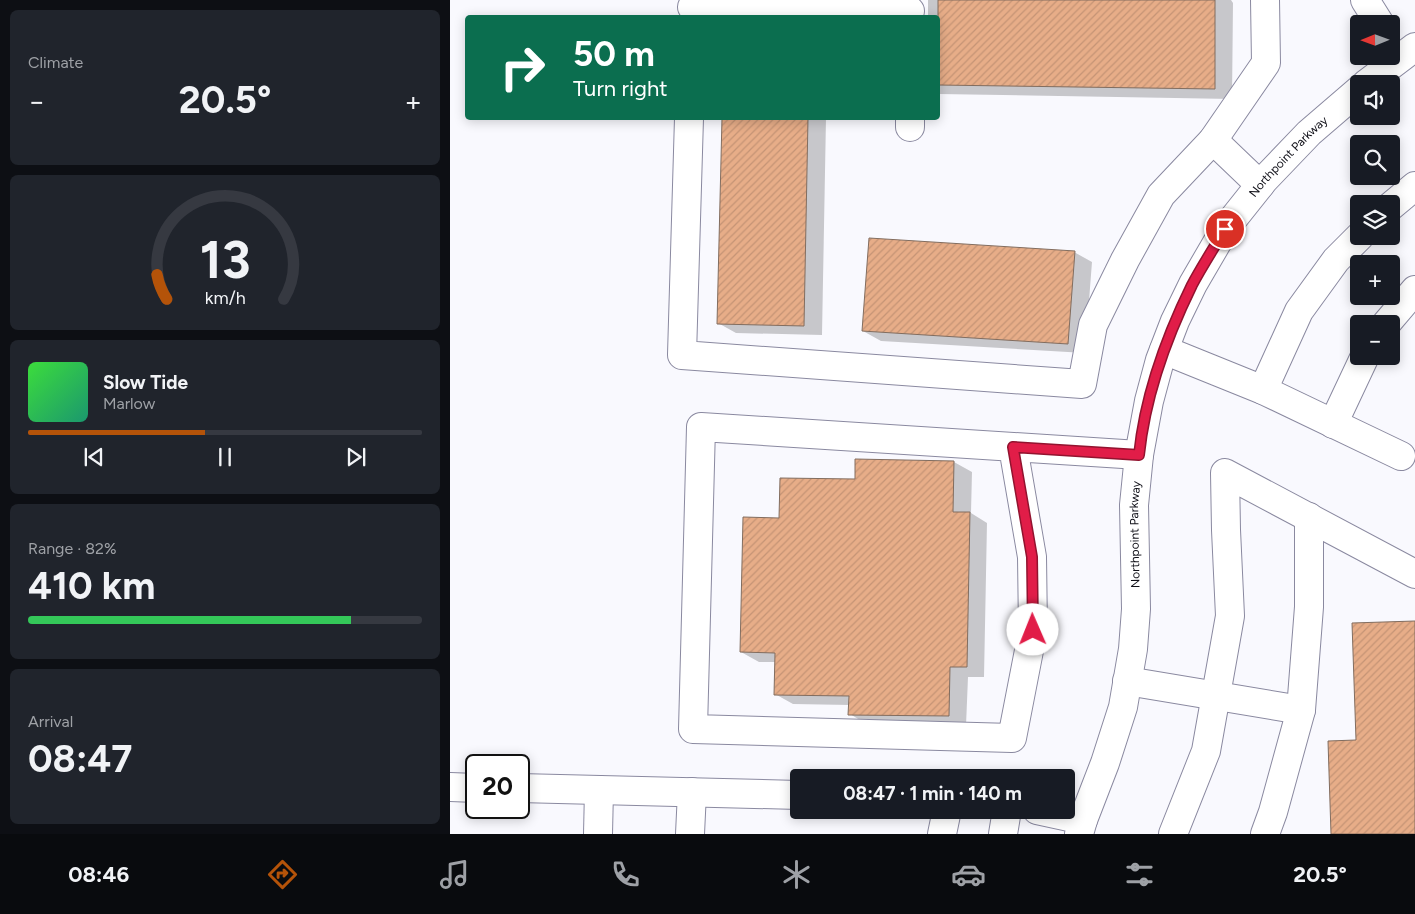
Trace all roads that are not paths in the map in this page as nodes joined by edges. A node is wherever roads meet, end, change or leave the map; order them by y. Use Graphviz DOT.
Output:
graph roads {
  1 [pos="1265,0"];
  2 [pos="1365,0"];
  3 [pos="692,8"];
  4 [pos="910,10"];
  5 [pos="1374,15"];
  6 [pos="1402,49"];
  7 [pos="1375,75"];
  8 [pos="1350,98"];
  9 [pos="689,120"];
  10 [pos="1213,140"];
  11 [pos="1260,185"];
  12 [pos="1415,186"];
  13 [pos="1400,198"];
  14 [pos="1351,245"];
  15 [pos="1415,290"];
  16 [pos="1394,315"];
  17 [pos="1164,350"];
  18 [pos="1361,365"];
  19 [pos="1263,390"];
  20 [pos="1333,424"];
  21 [pos="1013,447"];
  22 [pos="1139,455"];
  23 [pos="1401,456"];
  24 [pos="1309,518"];
  25 [pos="1415,574"];
  26 [pos="1127,681"];
  27 [pos="1216,696"];
  28 [pos="1301,710"];
  29 [pos="450,787"];
  30 [pos="465,788"];
  31 [pos="530,788"];
  32 [pos="599,790"];
  33 [pos="692,792"];
  34 [pos="790,794"];
  35 [pos="945,819"];
  36 [pos="1006,819"];
  37 [pos="1060,819"];
  38 [pos="1081,827"];
  39 [pos="598,834"];
  40 [pos="690,834"];
  41 [pos="942,834"];
  42 [pos="1003,834"];
  43 [pos="1173,834"];
  44 [pos="1265,834"];
  1 -- 10 [label="street"];
  2 -- 5 [label="street"];
  3 -- 4 [label="street"];
  6 -- 7 [label="street"];
  8 -- 11 [label="street, Northpoint Parkway"];
  9 -- 10 [label="street"];
  10 -- 11 [label="street"];
  11 -- 17 [label="street, Northpoint Parkway"];
  12 -- 13 [label="street"];
  14 -- 19 [label="street"];
  15 -- 16 [label="street"];
  17 -- 19 [label="street"];
  17 -- 22 [label="street, Northpoint Parkway"];
  18 -- 20 [label="street"];
  19 -- 20 [label="street"];
  20 -- 23 [label="street"];
  21 -- 21 [label="street"];
  21 -- 22 [label="street"];
  22 -- 26 [label="street, Northpoint Parkway"];
  24 -- 25 [label="street"];
  24 -- 27 [label="street"];
  24 -- 28 [label="street"];
  26 -- 27 [label="street"];
  26 -- 38 [label="street, Northpoint Parkway"];
  27 -- 28 [label="street"];
  27 -- 43 [label="street"];
  28 -- 44 [label="street"];
  29 -- 30 [label="street"];
  31 -- 32 [label="street"];
  32 -- 33 [label="street"];
  32 -- 39 [label="street"];
  33 -- 34 [label="street"];
  33 -- 40 [label="street"];
  35 -- 41 [label="street"];
  36 -- 42 [label="street"];
  37 -- 38 [label="street"];
}
